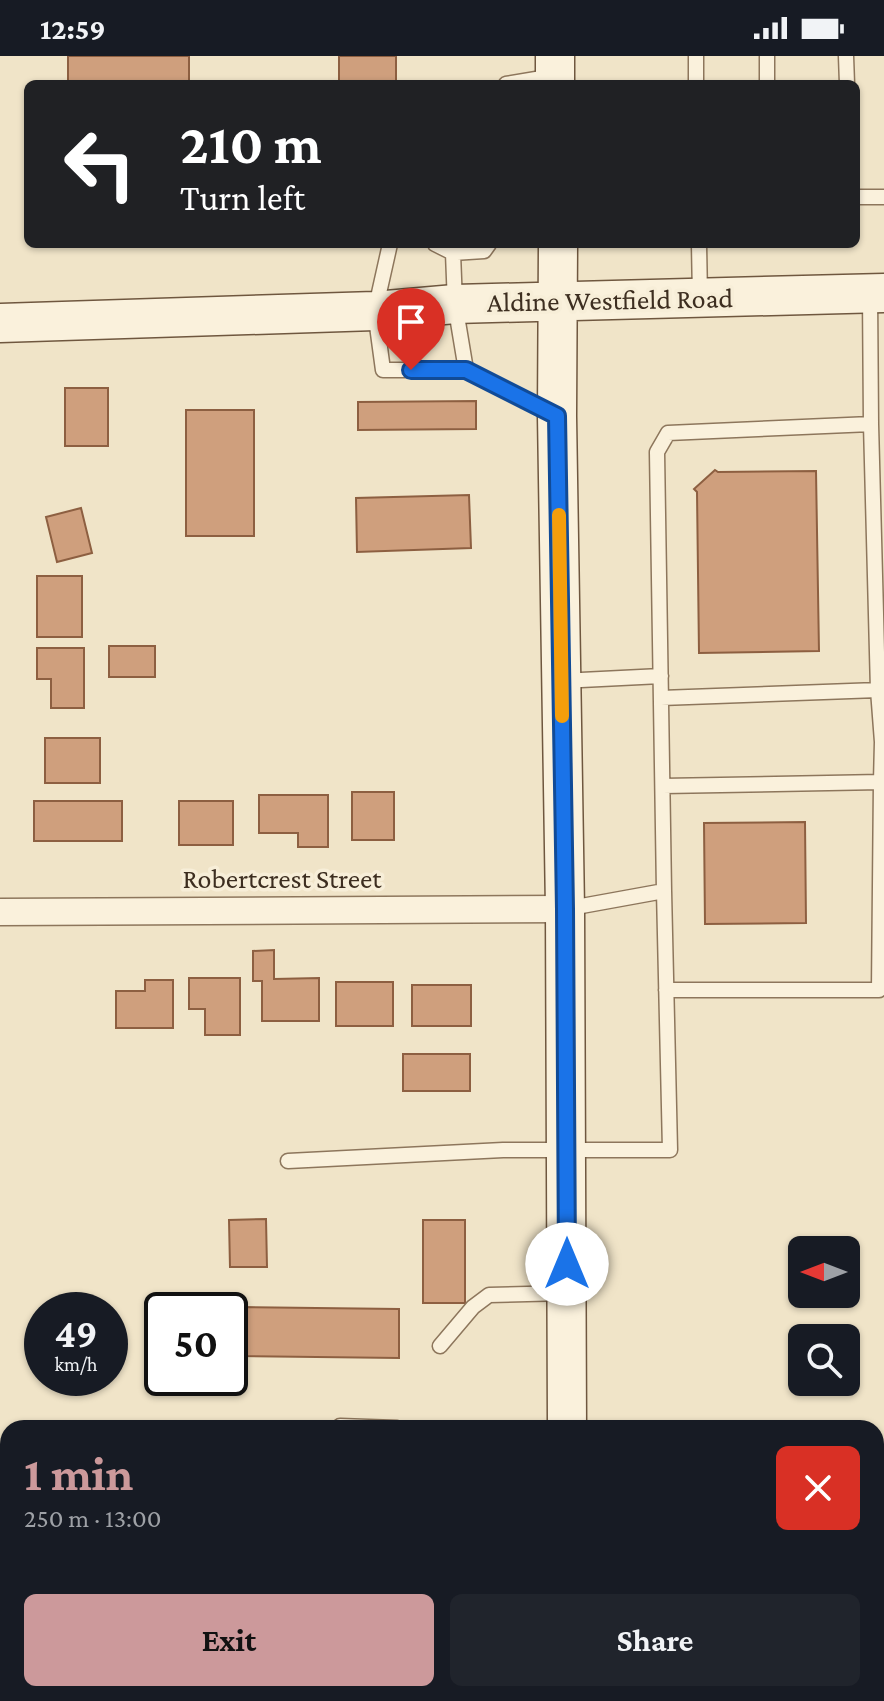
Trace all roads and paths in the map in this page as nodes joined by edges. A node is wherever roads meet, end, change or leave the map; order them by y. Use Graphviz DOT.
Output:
graph roads {
  1 [pos="696,56"];
  2 [pos="767,56"];
  3 [pos="846,56"];
  4 [pos="555,72"];
  5 [pos="522,80"];
  6 [pos="696,80"];
  7 [pos="767,80"];
  8 [pos="847,80"];
  9 [pos="860,197"];
  10 [pos="884,197"];
  11 [pos="389,248"];
  12 [pos="443,248"];
  13 [pos="486,248"];
  14 [pos="558,248"];
  15 [pos="699,248"];
  16 [pos="453,253"];
  17 [pos="877,293"];
  18 [pos="700,297"];
  19 [pos="560,300"];
  20 [pos="455,304"];
  21 [pos="375,311"];
  22 [pos="0,323"];
  23 [pos="466,370"];
  24 [pos="877,393"];
  25 [pos="557,416"];
  26 [pos="871,424"];
  27 [pos="661,676"];
  28 [pos="561,681"];
  29 [pos="878,690"];
  30 [pos="661,698"];
  31 [pos="881,782"];
  32 [pos="663,786"];
  33 [pos="664,891"];
  34 [pos="565,909"];
  35 [pos="0,912"];
  36 [pos="666,990"];
  37 [pos="566,1150"];
  38 [pos="288,1161"];
  39 [pos="567,1293"];
  40 [pos="440,1346"];
  41 [pos="567,1420"];
  1 -- 6 [label="lane"];
  2 -- 7 [label="lane"];
  3 -- 8 [label="lane"];
  4 -- 5 [label="lane"];
  9 -- 10 [label="lane"];
  11 -- 21 [label="lane"];
  12 -- 16 [label="lane"];
  13 -- 16 [label="lane"];
  14 -- 19 [label="main road"];
  15 -- 18 [label="lane"];
  16 -- 20 [label="lane"];
  17 -- 18 [label="main road, Aldine Westfield Road"];
  17 -- 24 [label="lane"];
  18 -- 19 [label="main road, Aldine Westfield Road"];
  19 -- 20 [label="main road, Aldine Westfield Road"];
  19 -- 25 [label="main road"];
  20 -- 21 [label="main road, Aldine Westfield Road"];
  20 -- 23 [label="lane"];
  21 -- 22 [label="main road, Aldine Westfield Road"];
  21 -- 23 [label="lane"];
  23 -- 25 [label="lane"];
  24 -- 26 [label="lane"];
  25 -- 28 [label="main road"];
  26 -- 27 [label="lane"];
  26 -- 29 [label="lane"];
  27 -- 28 [label="lane"];
  27 -- 30 [label="lane"];
  28 -- 34 [label="main road"];
  29 -- 30 [label="lane"];
  29 -- 31 [label="lane"];
  30 -- 32 [label="lane"];
  31 -- 32 [label="lane"];
  31 -- 36 [label="lane"];
  32 -- 33 [label="lane"];
  33 -- 34 [label="lane"];
  33 -- 36 [label="lane"];
  34 -- 35 [label="street, Robertcrest Street"];
  34 -- 37 [label="main road"];
  36 -- 37 [label="lane"];
  37 -- 38 [label="lane"];
  37 -- 39 [label="main road"];
  39 -- 40 [label="lane"];
  39 -- 41 [label="main road"];
}
